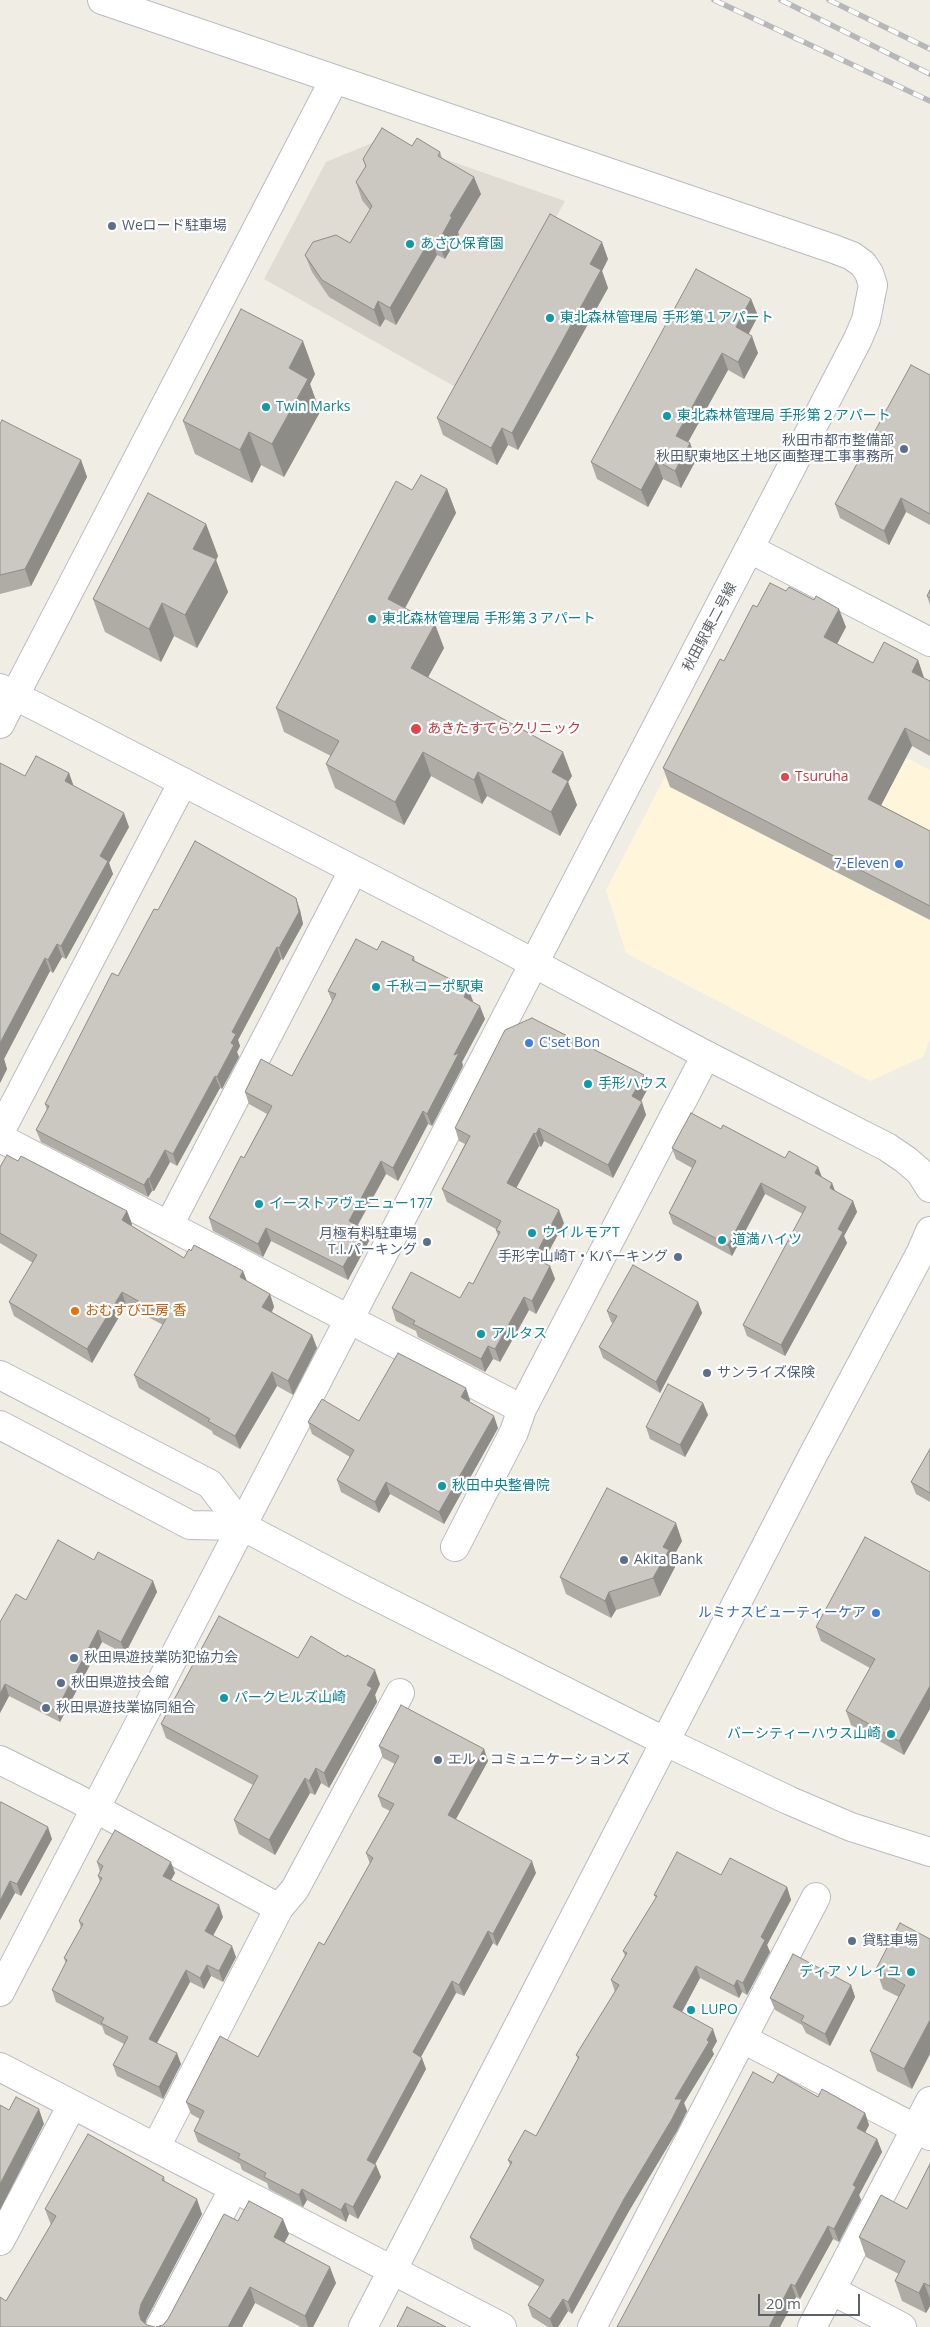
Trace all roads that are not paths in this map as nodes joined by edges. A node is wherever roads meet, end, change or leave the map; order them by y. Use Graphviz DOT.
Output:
graph roads {
  1 [pos="102,0"];
  2 [pos="334,80"];
  3 [pos="750,549"];
  4 [pos="930,642"];
  5 [pos="8,692"];
  6 [pos="0,724"];
  7 [pos="183,782"];
  8 [pos="353,871"];
  9 [pos="534,963"];
  10 [pos="706,1055"];
  11 [pos="0,1132"];
  12 [pos="0,1138"];
  13 [pos="930,1188"];
  14 [pos="169,1225"];
  15 [pos="930,1231"];
  16 [pos="350,1319"];
  17 [pos="0,1375"];
  18 [pos="522,1409"];
  19 [pos="0,1425"];
  20 [pos="242,1526"];
  21 [pos="455,1547"];
  22 [pos="400,1693"];
  23 [pos="666,1742"];
  24 [pos="0,1760"];
  25 [pos="95,1809"];
  26 [pos="930,1852"];
  27 [pos="816,1897"];
  28 [pos="279,1908"];
  29 [pos="0,1992"];
  30 [pos="743,2039"];
  31 [pos="0,2067"];
  32 [pos="930,2101"];
  33 [pos="72,2105"];
  34 [pos="923,2132"];
  35 [pos="156,2147"];
  36 [pos="234,2188"];
  37 [pos="0,2241"];
  38 [pos="392,2270"];
  39 [pos="831,2290"];
  40 [pos="160,2327"];
  41 [pos="363,2327"];
  42 [pos="502,2327"];
  43 [pos="592,2327"];
  44 [pos="812,2327"];
  45 [pos="902,2327"];
  1 -- 2 [label="street"];
  2 -- 3 [label="street, 秋田駅東二号線"];
  2 -- 5 [label="street"];
  3 -- 4 [label="street"];
  3 -- 9 [label="street, 秋田駅東二号線"];
  5 -- 6 [label="street"];
  5 -- 7 [label="street"];
  7 -- 8 [label="street"];
  7 -- 11 [label="street"];
  8 -- 9 [label="street"];
  8 -- 14 [label="street"];
  9 -- 10 [label="street"];
  9 -- 16 [label="street, 秋田駅東二号線"];
  10 -- 13 [label="street"];
  10 -- 18 [label="street"];
  12 -- 14 [label="street"];
  14 -- 16 [label="street"];
  15 -- 23 [label="street"];
  16 -- 18 [label="street"];
  16 -- 20 [label="street, 秋田駅東二号線"];
  17 -- 20 [label="street"];
  18 -- 21 [label="street"];
  19 -- 20 [label="street"];
  20 -- 23 [label="street"];
  20 -- 25 [label="street, 秋田駅東二号線"];
  22 -- 28 [label="street"];
  23 -- 26 [label="street"];
  23 -- 38 [label="street"];
  24 -- 25 [label="street"];
  25 -- 28 [label="street"];
  25 -- 29 [label="street, 秋田駅東二号線"];
  27 -- 30 [label="street"];
  28 -- 35 [label="street"];
  30 -- 34 [label="street"];
  30 -- 43 [label="street"];
  31 -- 33 [label="street"];
  32 -- 34 [label="street"];
  33 -- 35 [label="street"];
  33 -- 37 [label="street"];
  34 -- 39 [label="street"];
  35 -- 36 [label="street"];
  36 -- 38 [label="street"];
  36 -- 40 [label="street"];
  38 -- 41 [label="street"];
  38 -- 42 [label="street"];
  39 -- 44 [label="street"];
  39 -- 45 [label="street"];
}
